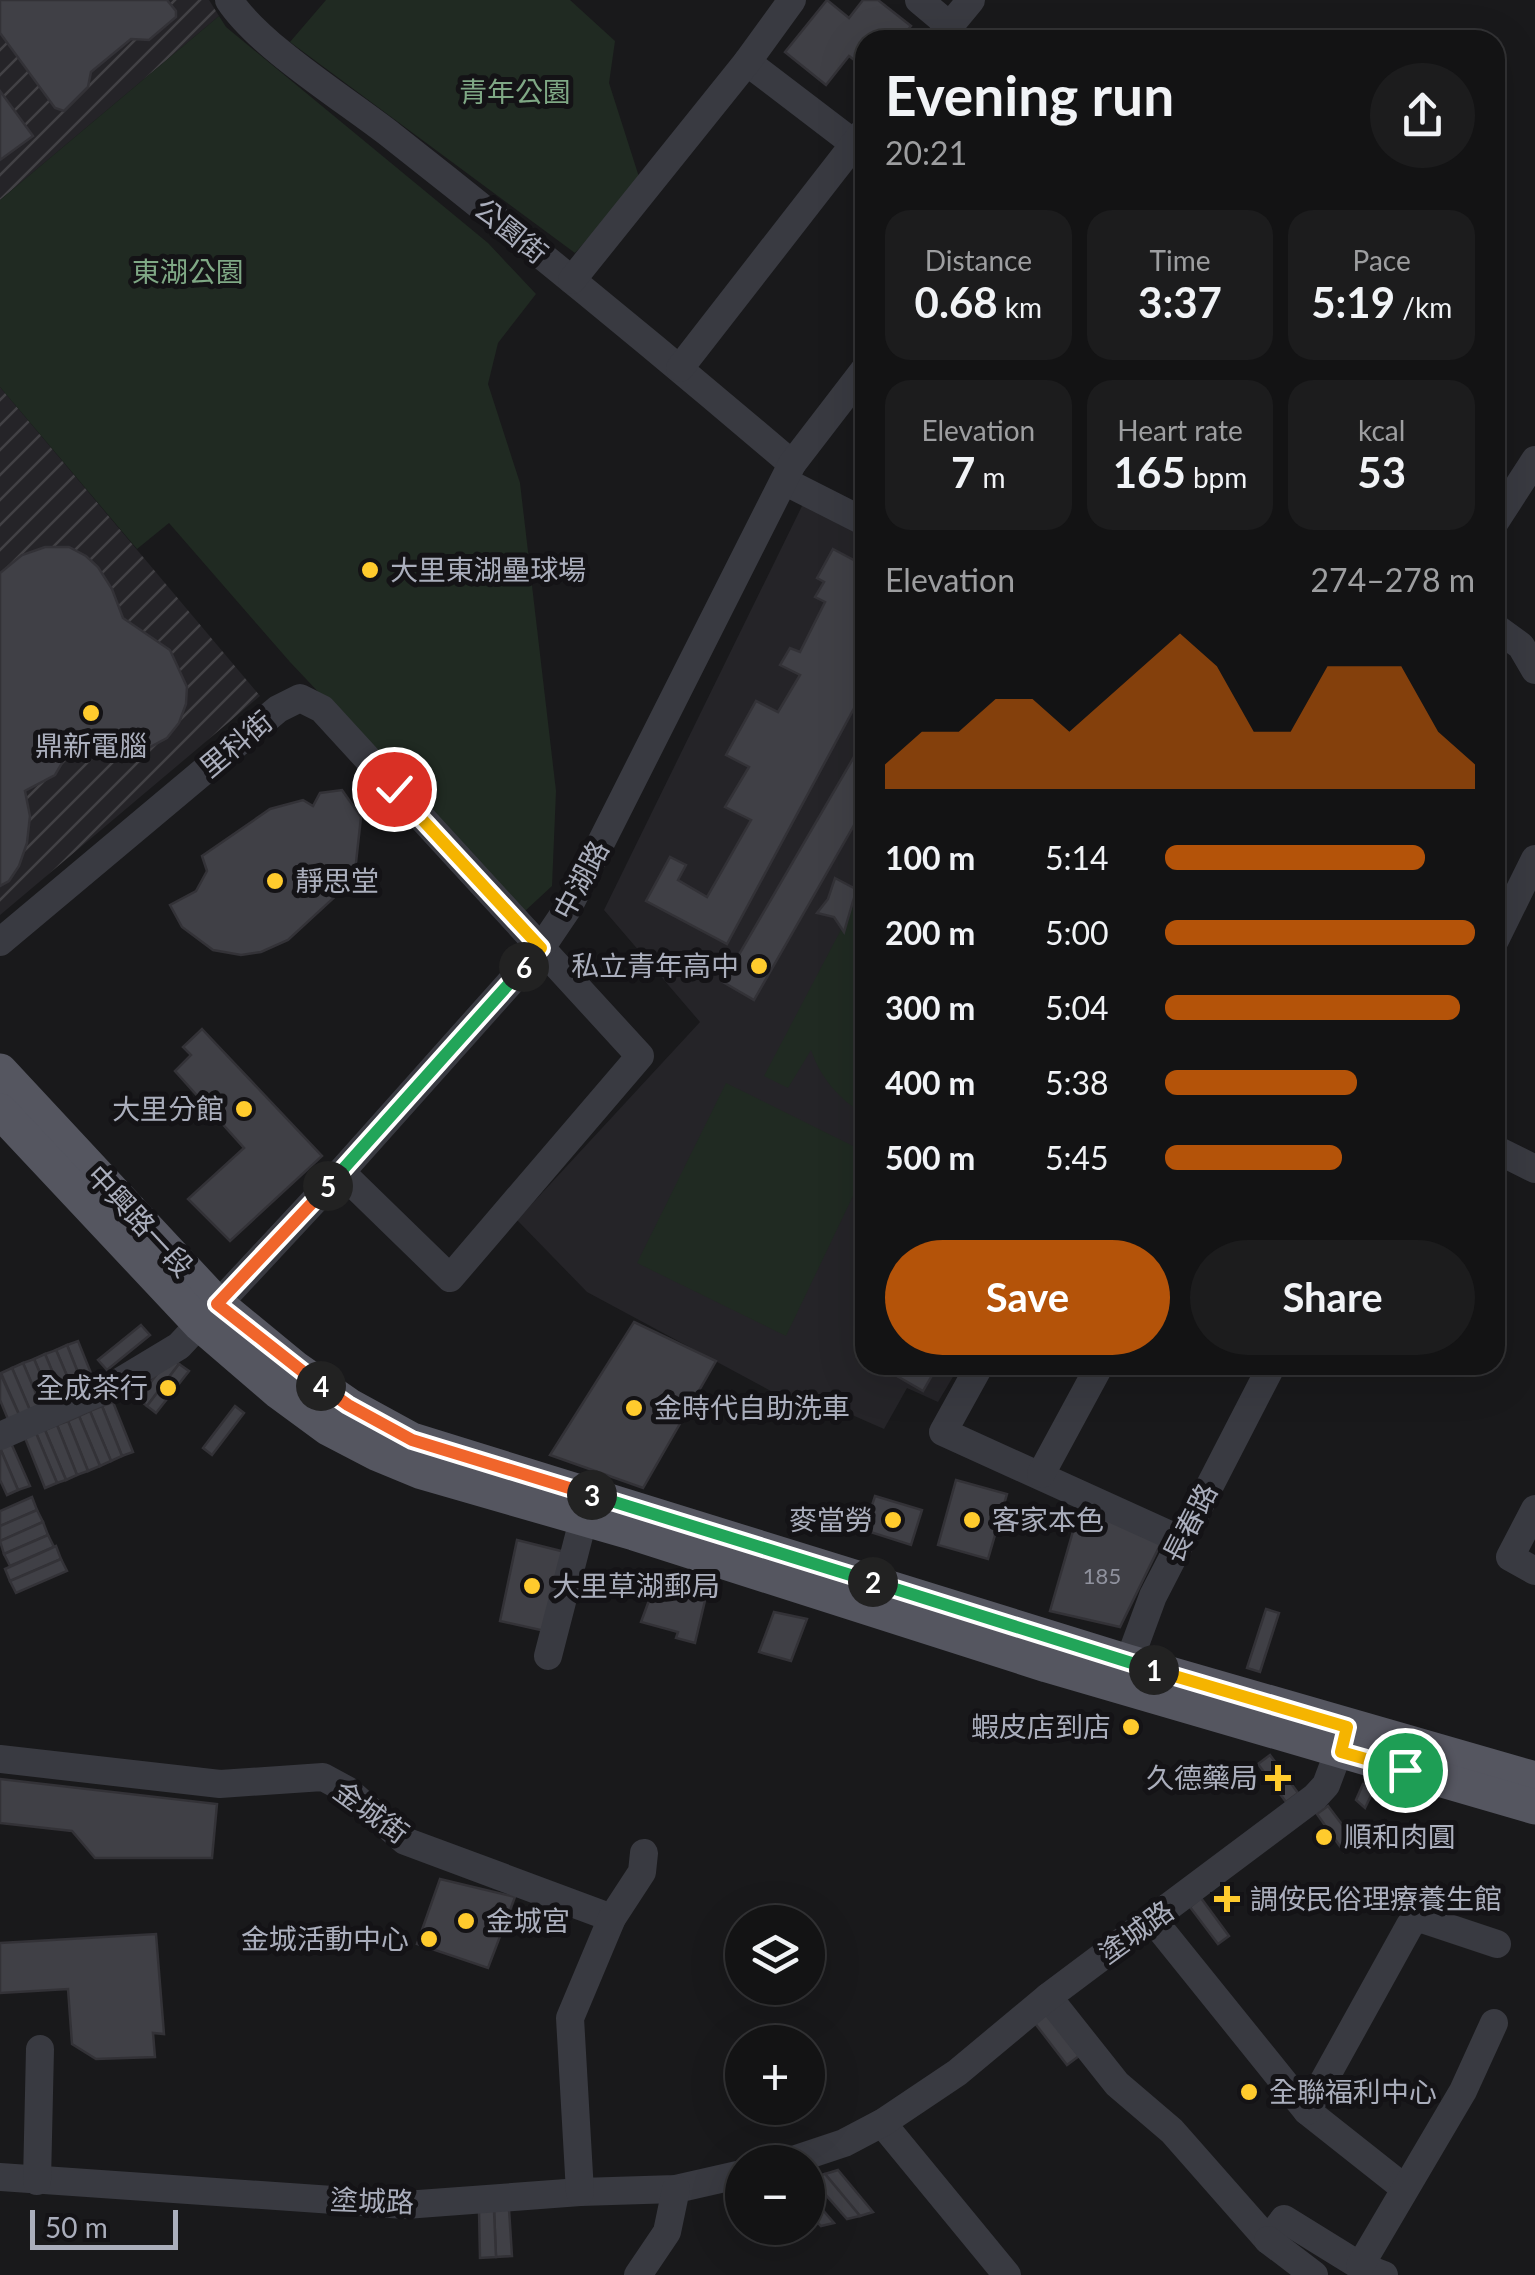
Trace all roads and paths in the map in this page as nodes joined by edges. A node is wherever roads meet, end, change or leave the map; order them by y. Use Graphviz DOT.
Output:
graph roads {
  1 [pos="228,0"];
  2 [pos="792,0"];
  3 [pos="919,0"];
  4 [pos="971,0"];
  5 [pos="942,30"];
  6 [pos="946,30"];
  7 [pos="747,62"];
  8 [pos="855,138"];
  9 [pos="855,149"];
  10 [pos="572,280"];
  11 [pos="680,368"];
  12 [pos="855,383"];
  13 [pos="1535,460"];
  14 [pos="788,473"];
  15 [pos="1505,506"];
  16 [pos="855,516"];
  17 [pos="1505,634"];
  18 [pos="1535,670"];
  19 [pos="1535,859"];
  20 [pos="1505,920"];
  21 [pos="0,942"];
  22 [pos="541,948"];
  23 [pos="0,1071"];
  24 [pos="0,1111"];
  25 [pos="1505,1155"];
  26 [pos="1535,1169"];
  27 [pos="341,1172"];
  28 [pos="209,1314"];
  29 [pos="974,1375"];
  30 [pos="1095,1375"];
  31 [pos="1267,1375"];
  32 [pos="0,1436"];
  33 [pos="1041,1474"];
  34 [pos="586,1506"];
  35 [pos="1535,1508"];
  36 [pos="1180,1540"];
  37 [pos="1535,1571"];
  38 [pos="548,1656"];
  39 [pos="1124,1674"];
  40 [pos="1344,1740"];
  41 [pos="0,1759"];
  42 [pos="1535,1779"];
  43 [pos="1535,1808"];
  44 [pos="644,1853"];
  45 [pos="612,1918"];
  46 [pos="1153,1920"];
  47 [pos="1497,1944"];
  48 [pos="1048,1996"];
  49 [pos="1494,2023"];
  50 [pos="40,2048"];
  51 [pos="1307,2111"];
  52 [pos="882,2124"];
  53 [pos="825,2149"];
  54 [pos="0,2177"];
  55 [pos="725,2178"];
  56 [pos="37,2180"];
  57 [pos="1403,2187"];
  58 [pos="676,2189"];
  59 [pos="580,2192"];
  60 [pos="1268,2240"];
  61 [pos="1372,2270"];
  62 [pos="638,2275"];
  63 [pos="1007,2275"];
  64 [pos="1314,2275"];
  1 -- 10 [label="street, 公園街"];
  2 -- 7 [label="street"];
  3 -- 5 [label="street"];
  4 -- 6 [label="street"];
  7 -- 8 [label="street"];
  7 -- 10 [label="street"];
  9 -- 11 [label="street"];
  10 -- 11 [label="street, 公園街"];
  11 -- 14 [label="street, 公園街"];
  12 -- 14 [label="street, 中湖路"];
  13 -- 15 [label="street"];
  14 -- 16 [label="street, 公園街"];
  14 -- 22 [label="street, 中湖路"];
  17 -- 18 [label="street"];
  19 -- 20 [label="street"];
  21 -- 22 [label="street, 里科街"];
  22 -- 27 [label="street, 中湖路"];
  22 -- 27 [label="street"];
  23 -- 28 [label="main road, 中興路一段"];
  24 -- 28 [label="main road, 中興路一段"];
  25 -- 26 [label="street"];
  27 -- 28 [label="street, 中湖路"];
  28 -- 32 [label="street, 中湖路"];
  28 -- 34 [label="main road, 中興路一段"];
  29 -- 33 [label="street"];
  30 -- 33 [label="street"];
  31 -- 36 [label="street, 長春路"];
  33 -- 36 [label="street"];
  34 -- 38 [label="street"];
  34 -- 39 [label="main road, 中興路一段"];
  35 -- 37 [label="street"];
  36 -- 39 [label="street, 長春路"];
  39 -- 40 [label="main road, 中興路一段"];
  40 -- 42 [label="main road, 中興路一段"];
  40 -- 43 [label="main road, 中興路一段"];
  40 -- 46 [label="street, 塗城路"];
  41 -- 45 [label="street, 金城街"];
  44 -- 45 [label="street"];
  45 -- 59 [label="street"];
  46 -- 48 [label="street, 塗城路"];
  46 -- 51 [label="street"];
  47 -- 51 [label="street"];
  48 -- 52 [label="street, 塗城路"];
  48 -- 60 [label="street"];
  49 -- 57 [label="street"];
  50 -- 56 [label="street"];
  51 -- 57 [label="street"];
  52 -- 53 [label="street, 塗城路"];
  52 -- 63 [label="street"];
  54 -- 56 [label="street, 塗城路"];
  55 -- 58 [label="street, 塗城路"];
  56 -- 59 [label="street, 塗城路"];
  57 -- 61 [label="street"];
  58 -- 59 [label="street, 塗城路"];
  58 -- 62 [label="street"];
  60 -- 61 [label="street"];
  60 -- 64 [label="street"];
}
